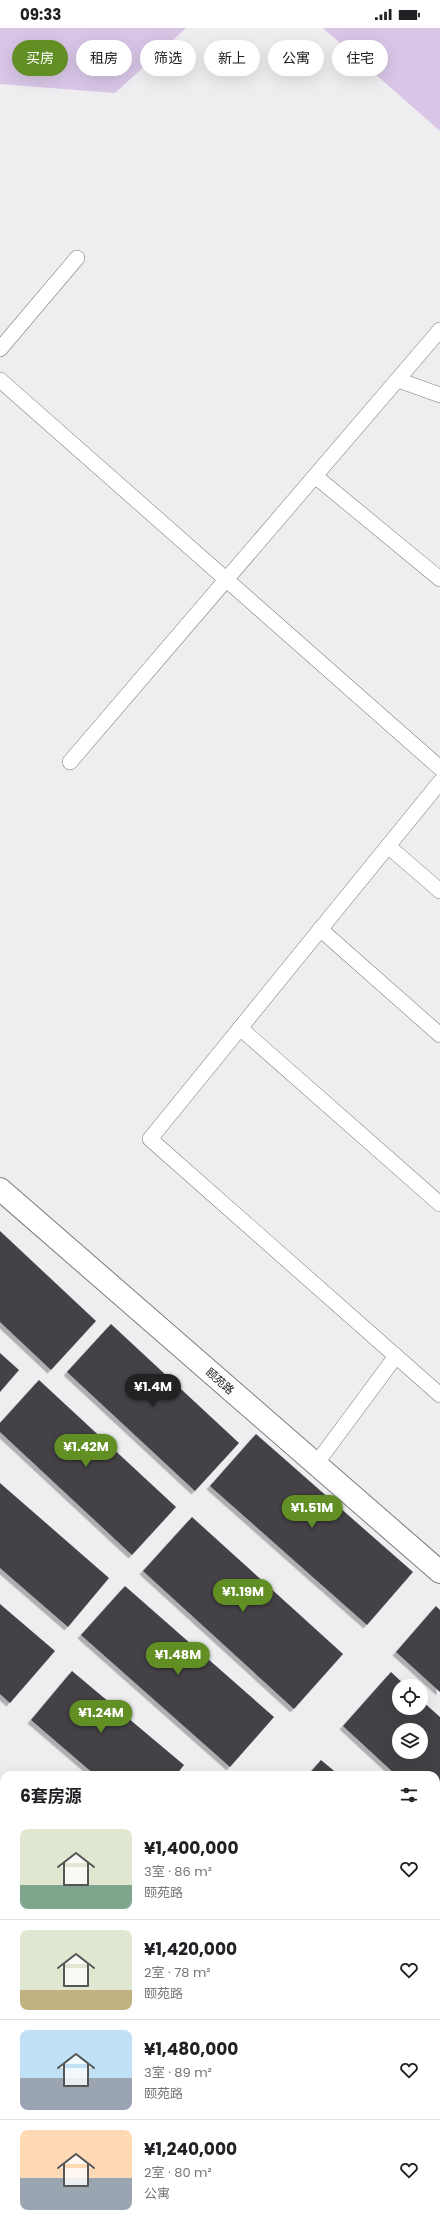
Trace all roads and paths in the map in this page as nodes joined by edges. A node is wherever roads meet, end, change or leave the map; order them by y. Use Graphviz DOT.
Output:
graph roads {
  1 [pos="77,258"];
  2 [pos="440,330"];
  3 [pos="0,349"];
  4 [pos="0,380"];
  5 [pos="398,380"];
  6 [pos="440,394"];
  7 [pos="315,476"];
  8 [pos="440,579"];
  9 [pos="226,580"];
  10 [pos="70,762"];
  11 [pos="440,768"];
  12 [pos="440,782"];
  13 [pos="388,846"];
  14 [pos="440,891"];
  15 [pos="320,929"];
  16 [pos="240,1028"];
  17 [pos="440,1035"];
  18 [pos="0,1189"];
  19 [pos="440,1204"];
  20 [pos="396,1356"];
  21 [pos="440,1395"];
  22 [pos="316,1464"];
  23 [pos="440,1572"];
  1 -- 3 [label="lane"];
  2 -- 5 [label="lane"];
  4 -- 9 [label="lane"];
  5 -- 6 [label="lane"];
  5 -- 7 [label="lane"];
  7 -- 8 [label="lane"];
  7 -- 9 [label="lane"];
  9 -- 10 [label="lane"];
  9 -- 11 [label="lane"];
  12 -- 13 [label="lane"];
  13 -- 14 [label="lane"];
  13 -- 15 [label="lane"];
  15 -- 16 [label="lane"];
  15 -- 17 [label="lane"];
  16 -- 19 [label="lane"];
  16 -- 20 [label="lane"];
  18 -- 22 [label="street, 颐苑路"];
  20 -- 21 [label="lane"];
  20 -- 22 [label="lane"];
  22 -- 23 [label="street, 颐苑路"];
}
